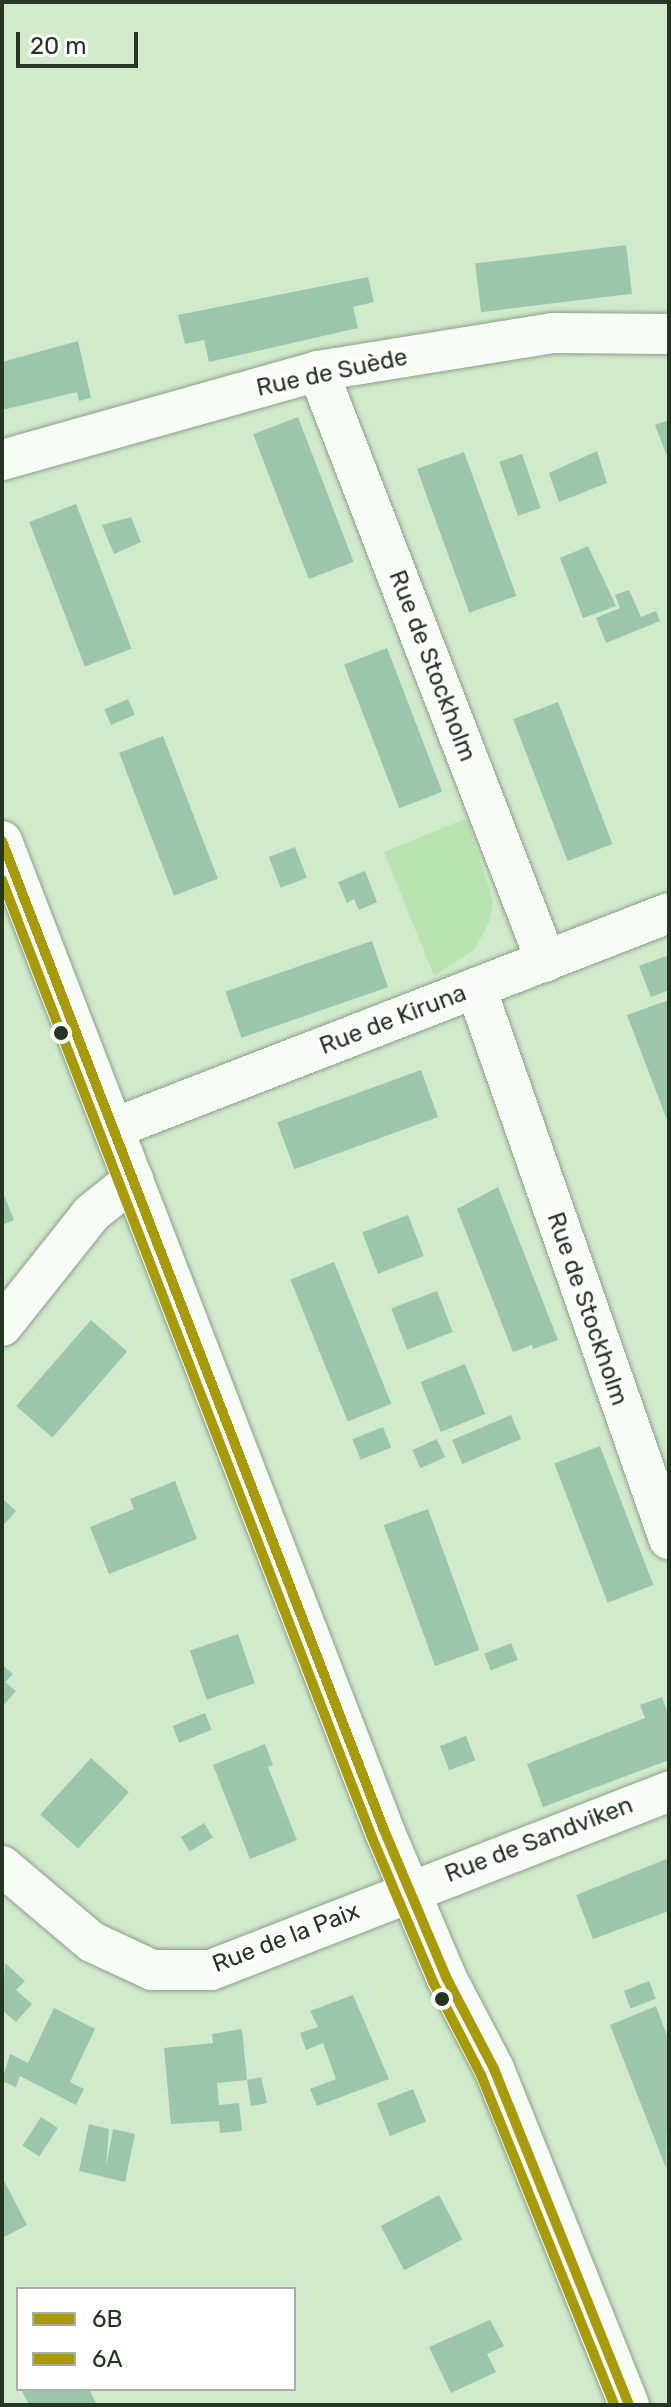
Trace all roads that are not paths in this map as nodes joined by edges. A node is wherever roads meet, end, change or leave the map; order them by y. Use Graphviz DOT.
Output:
graph roads {
  1 [pos="669,334"];
  2 [pos="318,371"];
  3 [pos="2,460"];
  4 [pos="2,841"];
  5 [pos="669,913"];
  6 [pos="546,961"];
  7 [pos="476,988"];
  8 [pos="117,1127"];
  9 [pos="133,1180"];
  10 [pos="2,1326"];
  11 [pos="669,1539"];
  12 [pos="669,1791"];
  13 [pos="2,1866"];
  14 [pos="409,1889"];
  15 [pos="629,2405"];
  1 -- 2 [label="street, Rue de Suède"];
  2 -- 3 [label="street, Rue de Suède"];
  2 -- 6 [label="street, Rue de Stockholm"];
  4 -- 8 [label="street"];
  5 -- 6 [label="street, Rue de Kiruna"];
  6 -- 7 [label="street, Rue de Kiruna"];
  7 -- 8 [label="street, Rue de Kiruna"];
  7 -- 11 [label="street, Rue de Stockholm"];
  8 -- 9 [label="street"];
  9 -- 10 [label="street"];
  9 -- 14 [label="street"];
  12 -- 14 [label="street, Rue de Sandviken"];
  13 -- 14 [label="street, Rue de la Paix"];
  14 -- 15 [label="street"];
}
